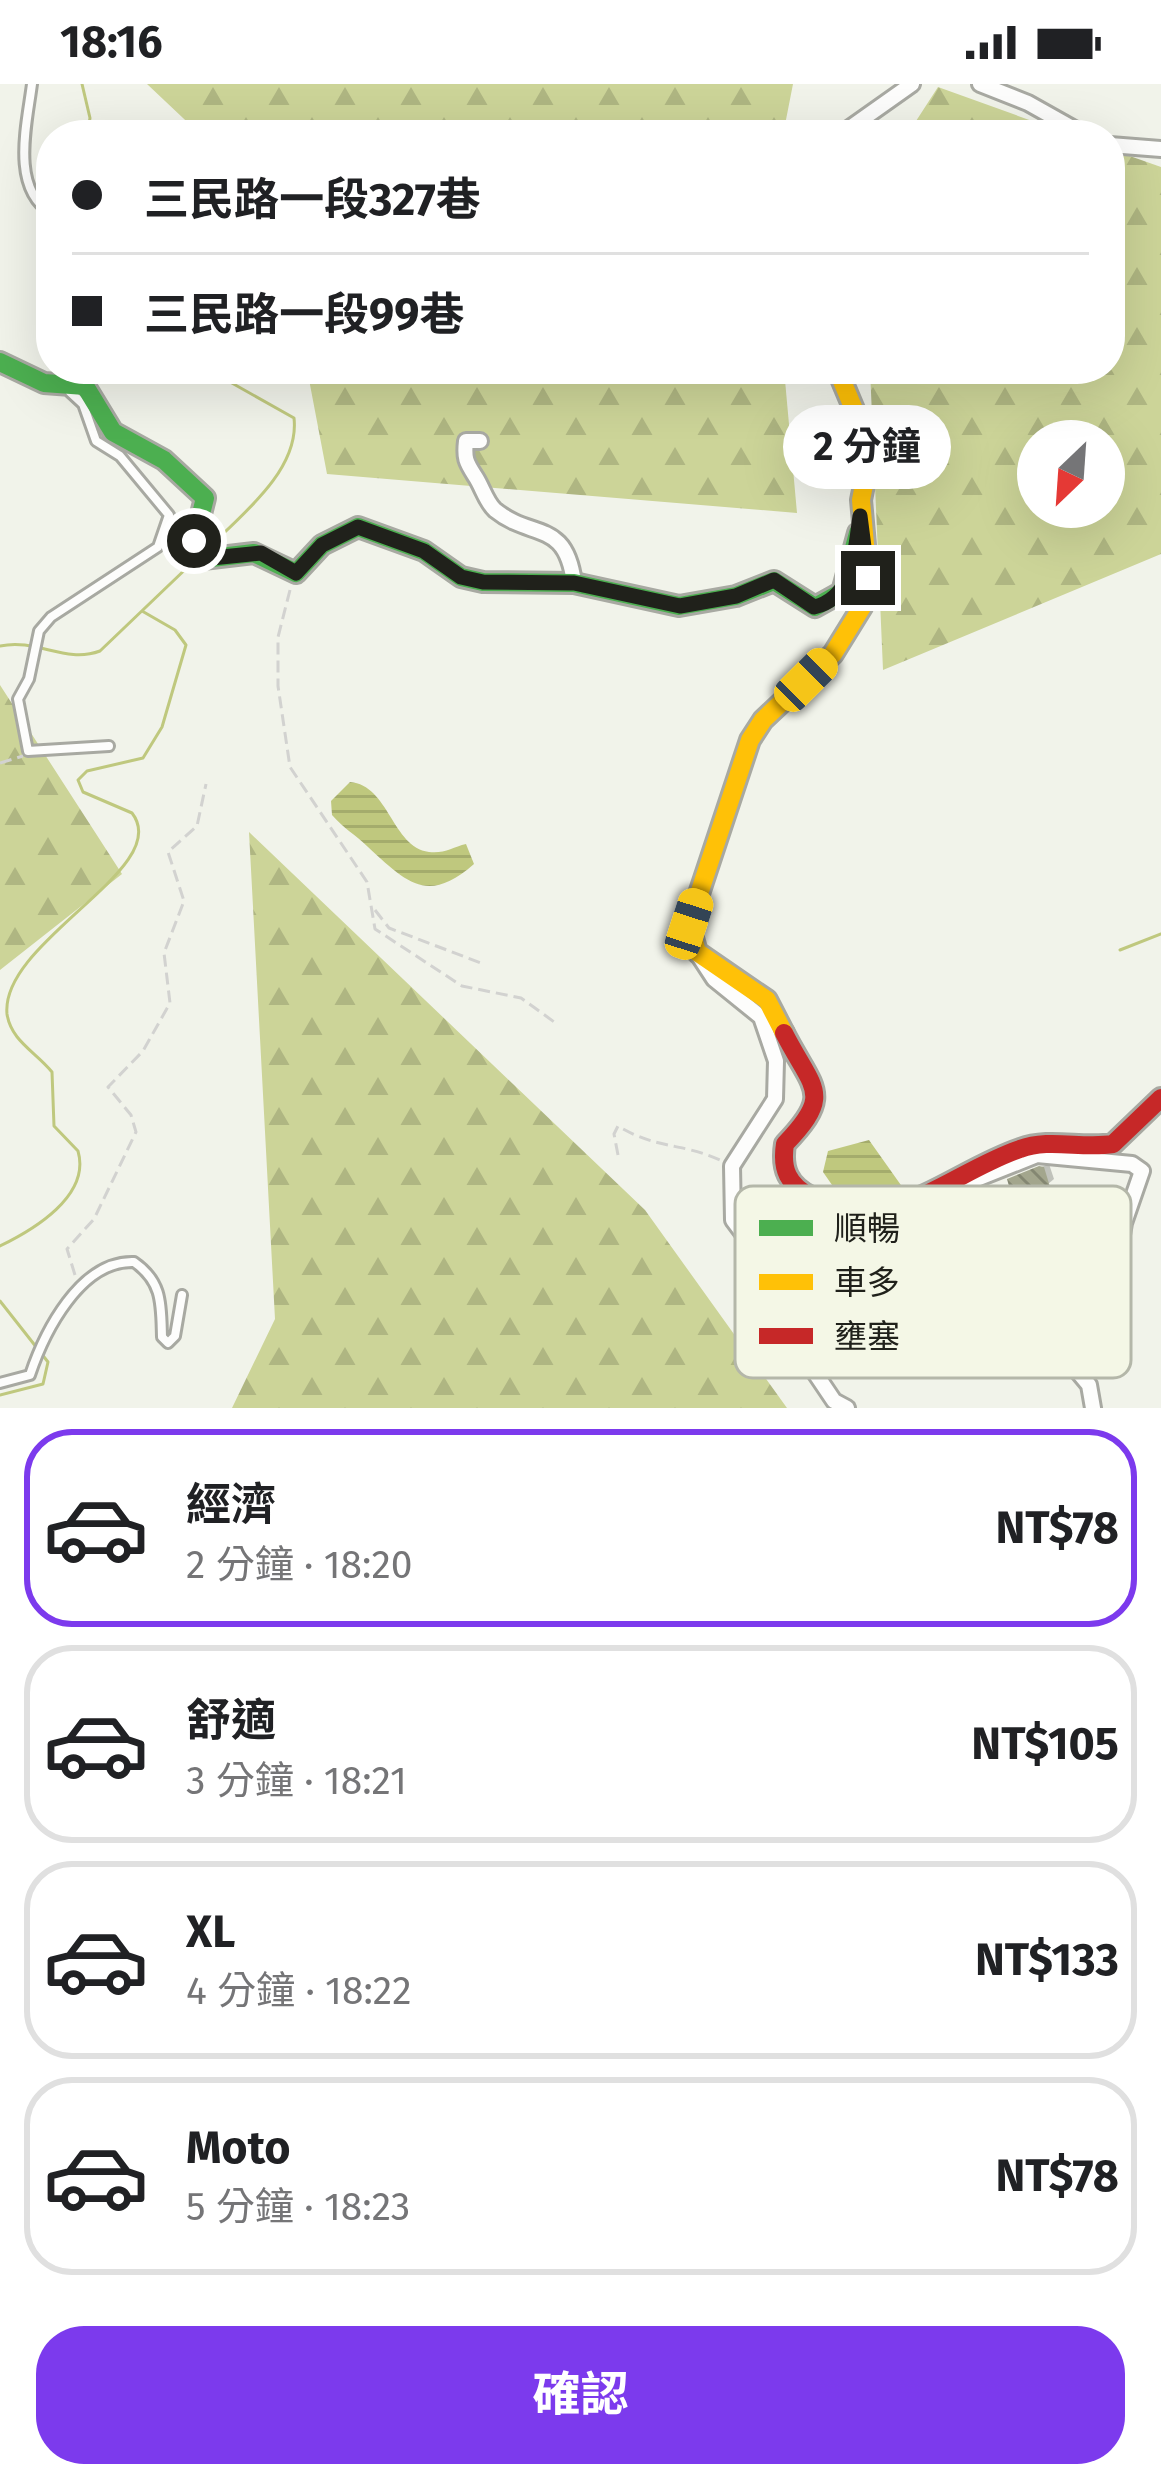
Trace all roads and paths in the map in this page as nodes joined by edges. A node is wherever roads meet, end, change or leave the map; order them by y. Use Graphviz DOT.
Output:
graph roads {
  1 [pos="32,84"];
  2 [pos="912,84"];
  3 [pos="980,84"];
  4 [pos="861,120"];
  5 [pos="1058,120"];
  6 [pos="1125,147"];
  7 [pos="1161,148"];
  8 [pos="36,202"];
  9 [pos="0,362"];
  10 [pos="36,377"];
  11 [pos="54,384"];
  12 [pos="58,384"];
  13 [pos="843,384"];
  14 [pos="480,441"];
  15 [pos="860,516"];
  16 [pos="296,573"];
  17 [pos="574,583"];
  18 [pos="109,746"];
  19 [pos="28,751"];
  20 [pos="0,764"];
  21 [pos="206,784"];
  22 [pos="374,908"];
  23 [pos="697,952"];
  24 [pos="481,963"];
  25 [pos="557,1024"];
  26 [pos="1161,1098"];
  27 [pos="618,1155"];
  28 [pos="732,1166"];
  29 [pos="794,1186"];
  30 [pos="946,1186"];
  31 [pos="950,1186"];
  32 [pos="1131,1203"];
  33 [pos="735,1218"];
  34 [pos="82,1287"];
  35 [pos="182,1295"];
  36 [pos="818,1378"];
  37 [pos="1083,1378"];
  38 [pos="0,1383"];
  39 [pos="848,1408"];
  40 [pos="1094,1408"];
  1 -- 8 [label="lane"];
  2 -- 4 [label="street"];
  3 -- 5 [label="street"];
  6 -- 7 [label="street"];
  9 -- 10 [label="street"];
  11 -- 19 [label="lane"];
  12 -- 16 [label="street"];
  13 -- 15 [label="street"];
  14 -- 17 [label="street"];
  15 -- 17 [label="street"];
  15 -- 23 [label="street"];
  16 -- 17 [label="street"];
  16 -- 22 [label="path"];
  18 -- 19 [label="lane"];
  19 -- 20 [label="path"];
  21 -- 34 [label="path"];
  22 -- 24 [label="path"];
  22 -- 25 [label="path"];
  23 -- 28 [label="street"];
  23 -- 29 [label="street"];
  26 -- 30 [label="street"];
  27 -- 28 [label="path"];
  28 -- 33 [label="street"];
  31 -- 32 [label="street"];
  34 -- 35 [label="lane"];
  34 -- 38 [label="lane"];
  36 -- 39 [label="street"];
  37 -- 40 [label="street"];
}
